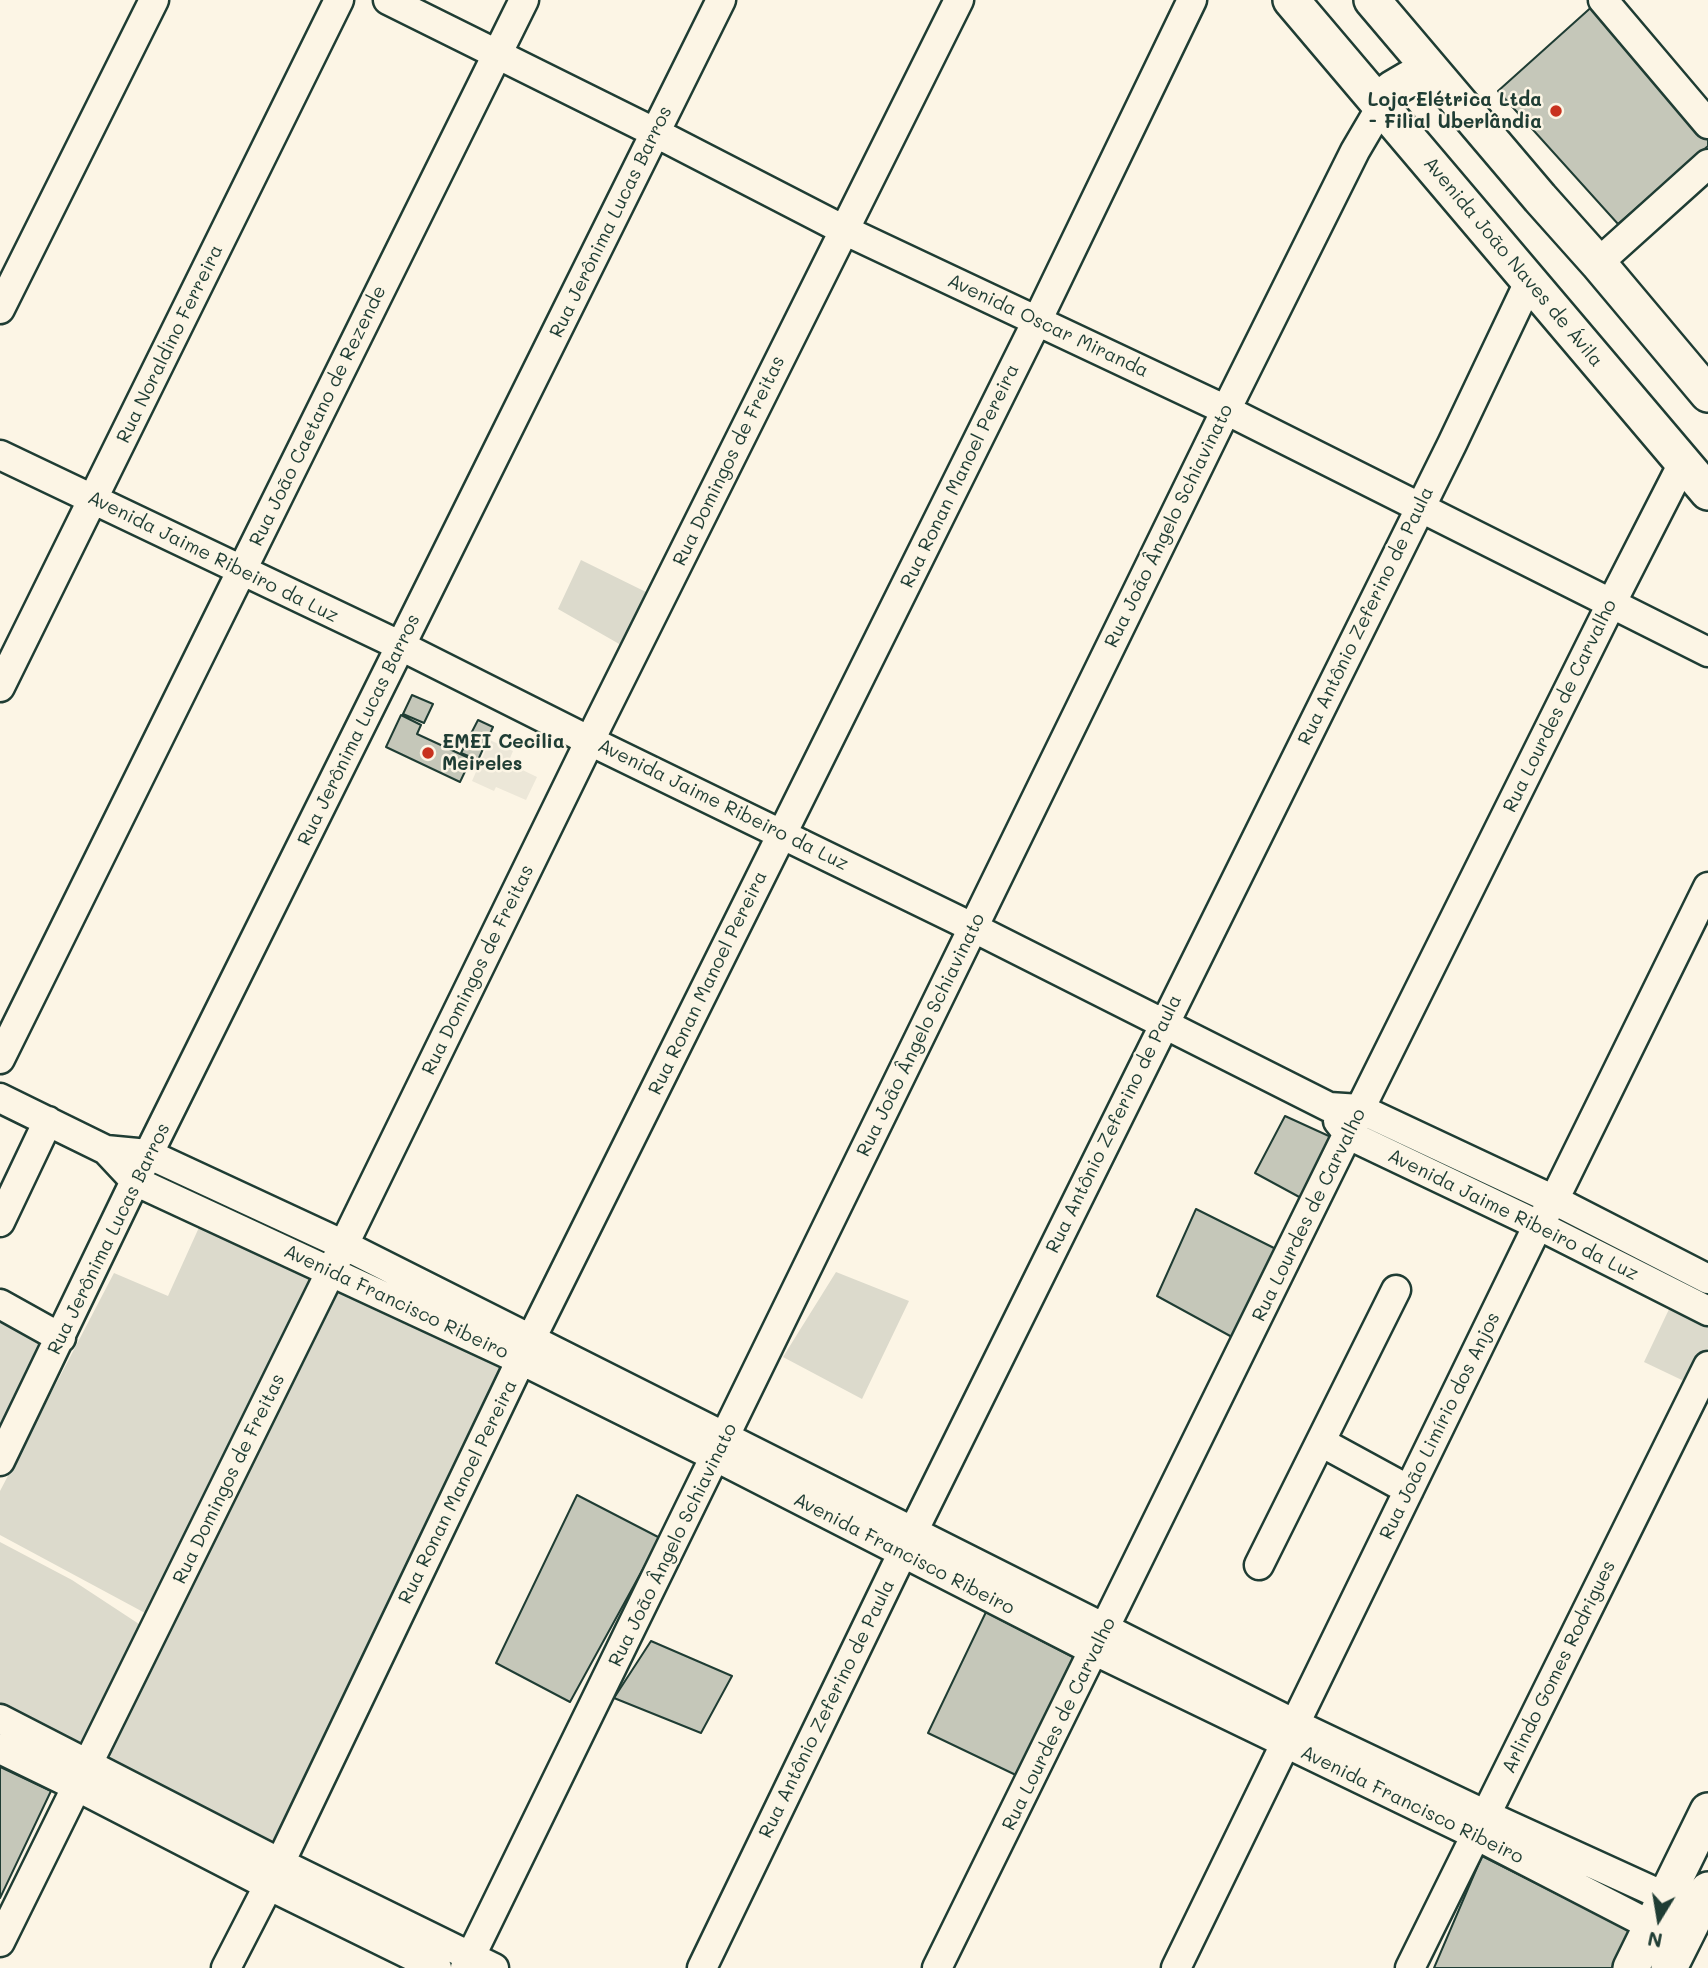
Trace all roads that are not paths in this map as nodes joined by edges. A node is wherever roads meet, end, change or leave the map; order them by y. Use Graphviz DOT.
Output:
graph roads {
  1 [pos="154,0"];
  2 [pos="339,0"];
  3 [pos="388,0"];
  4 [pos="524,0"];
  5 [pos="721,0"];
  6 [pos="959,0"];
  7 [pos="1192,0"];
  8 [pos="1290,0"];
  9 [pos="1372,0"];
  10 [pos="1603,0"];
  11 [pos="497,55"];
  12 [pos="1440,81"];
  13 [pos="1381,105"];
  14 [pos="1708,124"];
  15 [pos="656,133"];
  16 [pos="1708,164"];
  17 [pos="844,230"];
  18 [pos="1598,262"];
  19 [pos="1529,282"];
  20 [pos="0,309"];
  21 [pos="1037,321"];
  22 [pos="1708,394"];
  23 [pos="1226,410"];
  24 [pos="0,455"];
  25 [pos="1683,463"];
  26 [pos="1708,492"];
  27 [pos="93,499"];
  28 [pos="1420,506"];
  29 [pos="241,571"];
  30 [pos="1611,604"];
  31 [pos="401,646"];
  32 [pos="1708,652"];
  33 [pos="0,687"];
  34 [pos="590,741"];
  35 [pos="782,834"];
  36 [pos="1708,887"];
  37 [pos="974,928"];
  38 [pos="1163,1023"];
  39 [pos="0,1059"];
  40 [pos="0,1098"];
  41 [pos="48,1121"];
  42 [pos="1354,1122"];
  43 [pos="106,1150"];
  44 [pos="148,1154"];
  45 [pos="135,1181"];
  46 [pos="235,1195"];
  47 [pos="1554,1200"];
  48 [pos="223,1221"];
  49 [pos="0,1222"];
  50 [pos="1538,1225"];
  51 [pos="344,1245"];
  52 [pos="331,1271"];
  53 [pos="1708,1279"];
  54 [pos="1396,1290"];
  55 [pos="0,1304"];
  56 [pos="1708,1311"];
  57 [pos="61,1338"];
  58 [pos="526,1350"];
  59 [pos="1708,1366"];
  60 [pos="1321,1442"];
  61 [pos="721,1447"];
  62 [pos="0,1461"];
  63 [pos="1409,1490"];
  64 [pos="908,1542"];
  65 [pos="1259,1565"];
  66 [pos="1100,1641"];
  67 [pos="0,1719"];
  68 [pos="1291,1733"];
  69 [pos="0,1749"];
  70 [pos="83,1776"];
  71 [pos="1708,1811"];
  72 [pos="1481,1825"];
  73 [pos="274,1874"];
  74 [pos="1659,1911"];
  75 [pos="1696,1930"];
  76 [pos="0,1942"];
  77 [pos="477,1964"];
  78 [pos="226,1968"];
  79 [pos="437,1968"];
  80 [pos="702,1968"];
  81 [pos="937,1968"];
  82 [pos="1176,1968"];
  83 [pos="1410,1968"];
  84 [pos="1631,1968"];
  1 -- 20 [label="street"];
  2 -- 27 [label="street, Rua Noraldino Ferreira"];
  3 -- 11 [label="street, Avenida Oscar Miranda"];
  4 -- 11 [label="street, Rua João Caetano de Rezende"];
  5 -- 15 [label="street, Rua Jerônima Lucas Barros"];
  6 -- 17 [label="street, Rua Domingos de Freitas"];
  7 -- 21 [label="street, Rua Ronan Manoel Pereira"];
  8 -- 13 [label="main road, Avenida João Naves de Ávila"];
  9 -- 12 [label="main road"];
  10 -- 14 [label="street"];
  11 -- 15 [label="street, Avenida Oscar Miranda"];
  11 -- 29 [label="street, Rua João Caetano de Rezende"];
  12 -- 13 [label="main road"];
  12 -- 18 [label="main road"];
  13 -- 19 [label="main road, Avenida João Naves de Ávila"];
  13 -- 23 [label="street, Rua João Ângelo Schiavinato"];
  15 -- 17 [label="street, Avenida Oscar Miranda"];
  15 -- 31 [label="street, Rua Jerônima Lucas Barros"];
  16 -- 18 [label="street"];
  17 -- 21 [label="street, Avenida Oscar Miranda"];
  17 -- 34 [label="street, Rua Domingos de Freitas"];
  18 -- 22 [label="main road"];
  19 -- 25 [label="main road, Avenida João Naves de Ávila"];
  19 -- 28 [label="street, Rua Antônio Zeferino de Paula"];
  21 -- 23 [label="street, Avenida Oscar Miranda"];
  21 -- 35 [label="street, Rua Ronan Manoel Pereira"];
  23 -- 28 [label="street, Avenida Oscar Miranda"];
  23 -- 37 [label="street, Rua João Ângelo Schiavinato"];
  24 -- 27 [label="street, Avenida Jaime Ribeiro da Luz"];
  25 -- 26 [label="main road, Avenida João Naves de Ávila"];
  25 -- 30 [label="street, Rua Lourdes de Carvalho"];
  27 -- 29 [label="street, Avenida Jaime Ribeiro da Luz"];
  27 -- 33 [label="street, Rua Noraldino Ferreira"];
  28 -- 30 [label="street, Avenida Oscar Miranda"];
  28 -- 38 [label="street, Rua Antônio Zeferino de Paula"];
  29 -- 31 [label="street, Avenida Jaime Ribeiro da Luz"];
  29 -- 39 [label="street, Rua João Caetano de Rezende"];
  30 -- 32 [label="street, Avenida Oscar Miranda"];
  30 -- 42 [label="street, Rua Lourdes de Carvalho"];
  31 -- 34 [label="street, Avenida Jaime Ribeiro da Luz"];
  31 -- 44 [label="street, Rua Jerônima Lucas Barros"];
  34 -- 35 [label="street, Avenida Jaime Ribeiro da Luz"];
  34 -- 51 [label="street, Rua Domingos de Freitas"];
  35 -- 37 [label="street, Avenida Jaime Ribeiro da Luz"];
  35 -- 58 [label="street, Rua Ronan Manoel Pereira"];
  36 -- 47 [label="street, Rua João Limírio dos Anjos"];
  37 -- 38 [label="street, Avenida Jaime Ribeiro da Luz"];
  37 -- 61 [label="street, Rua João Ângelo Schiavinato"];
  38 -- 42 [label="street, Avenida Jaime Ribeiro da Luz"];
  38 -- 64 [label="street, Rua Antônio Zeferino de Paula"];
  40 -- 41 [label="street, Avenida Francisco Ribeiro"];
  41 -- 43 [label="street, Avenida Francisco Ribeiro"];
  41 -- 49 [label="street"];
  42 -- 47 [label="street, Avenida Jaime Ribeiro da Luz"];
  42 -- 50 [label="street, Avenida Jaime Ribeiro da Luz"];
  42 -- 66 [label="street, Rua Lourdes de Carvalho"];
  43 -- 44 [label="street, Avenida Francisco Ribeiro"];
  43 -- 45 [label="street, Avenida Francisco Ribeiro"];
  44 -- 45 [label="street, Rua Jerônima Lucas Barros"];
  44 -- 46 [label="street, Avenida Francisco Ribeiro"];
  45 -- 48 [label="street, Avenida Francisco Ribeiro"];
  45 -- 57 [label="street, Rua Jerônima Lucas Barros"];
  46 -- 48 [label="street"];
  46 -- 51 [label="street, Avenida Francisco Ribeiro"];
  47 -- 50 [label="street, Rua João Limírio dos Anjos"];
  47 -- 53 [label="street, Avenida Jaime Ribeiro da Luz"];
  48 -- 52 [label="street, Avenida Francisco Ribeiro"];
  50 -- 56 [label="street, Avenida Jaime Ribeiro da Luz"];
  50 -- 63 [label="street, Rua João Limírio dos Anjos"];
  51 -- 52 [label="street, Rua Domingos de Freitas"];
  51 -- 58 [label="street, Avenida Francisco Ribeiro"];
  52 -- 58 [label="street, Avenida Francisco Ribeiro"];
  52 -- 70 [label="street, Rua Domingos de Freitas"];
  54 -- 60 [label="street"];
  55 -- 57 [label="street"];
  57 -- 62 [label="street, Rua Jerônima Lucas Barros"];
  58 -- 61 [label="street, Avenida Francisco Ribeiro"];
  58 -- 73 [label="street, Rua Ronan Manoel Pereira"];
  59 -- 72 [label="street, Arlindo Gomes Rodrigues"];
  60 -- 63 [label="street"];
  60 -- 65 [label="street"];
  61 -- 64 [label="street, Avenida Francisco Ribeiro"];
  61 -- 77 [label="street, Rua João Ângelo Schiavinato"];
  63 -- 68 [label="street, Rua João Limírio dos Anjos"];
  64 -- 66 [label="street, Avenida Francisco Ribeiro"];
  64 -- 80 [label="street, Rua Antônio Zeferino de Paula"];
  66 -- 68 [label="street, Avenida Francisco Ribeiro"];
  66 -- 81 [label="street, Rua Lourdes de Carvalho"];
  67 -- 70 [label="street"];
  68 -- 72 [label="street, Avenida Francisco Ribeiro"];
  68 -- 82 [label="street, Rua João Limírio dos Anjos"];
  69 -- 70 [label="street"];
  70 -- 73 [label="street"];
  70 -- 76 [label="street, Rua Domingos de Freitas"];
  71 -- 74 [label="main road"];
  72 -- 74 [label="street, Avenida Francisco Ribeiro"];
  72 -- 83 [label="street, Arlindo Gomes Rodrigues"];
  73 -- 77 [label="street"];
  73 -- 78 [label="street, Rua Ronan Manoel Pereira"];
  73 -- 79 [label="street"];
  74 -- 75 [label="main road, Avenida Francisco Ribeiro"];
  74 -- 84 [label="main road"];
}
